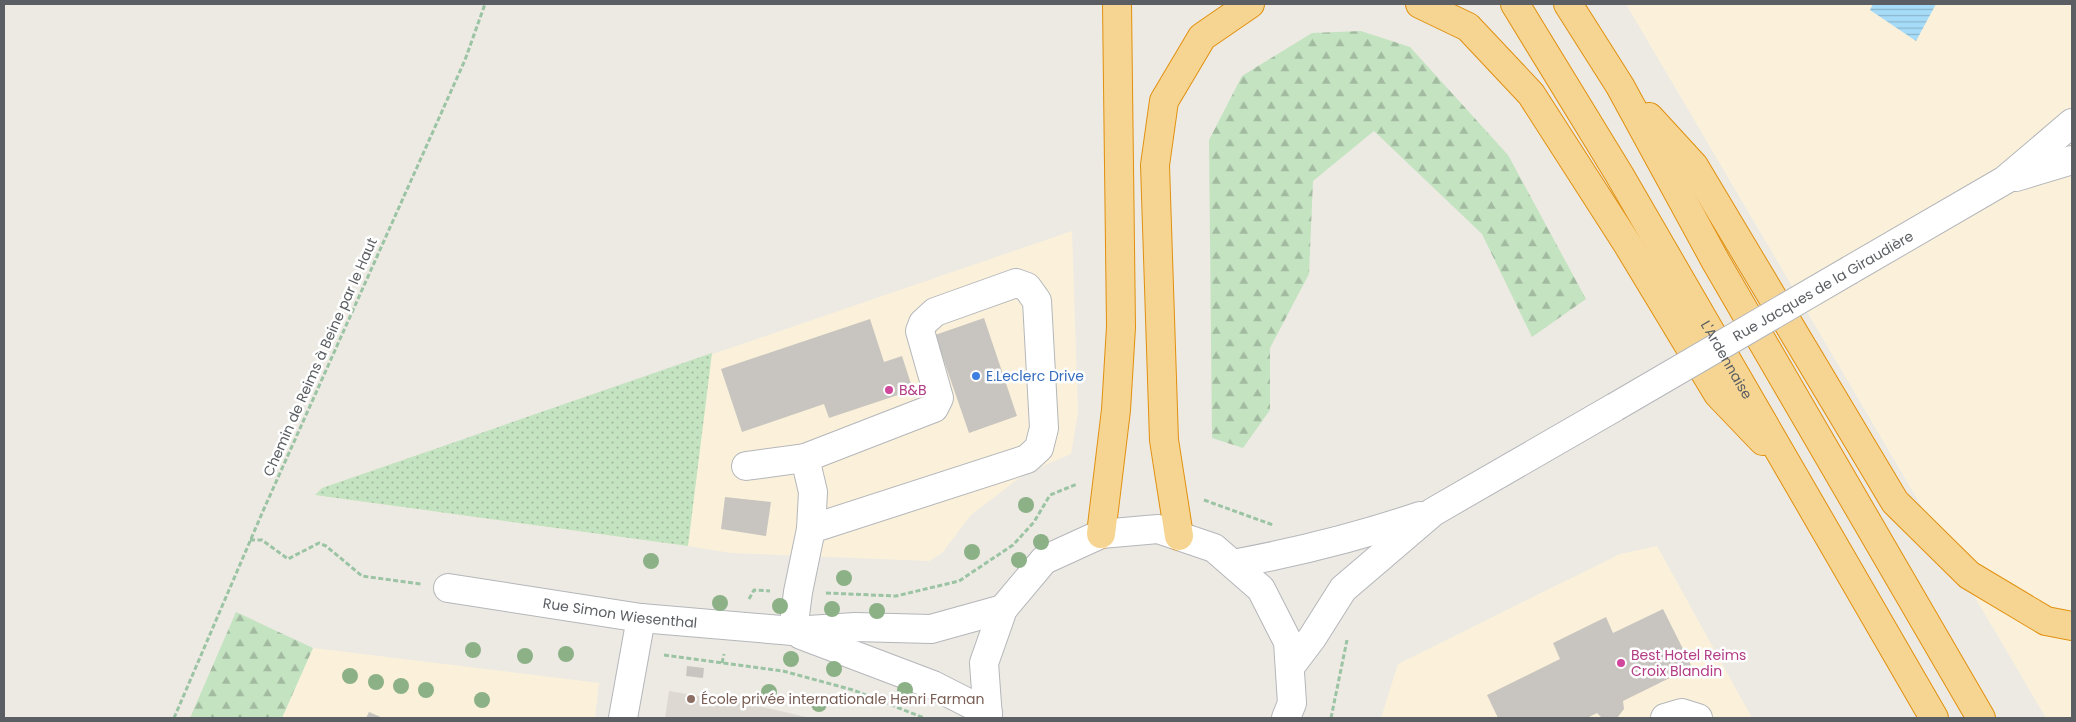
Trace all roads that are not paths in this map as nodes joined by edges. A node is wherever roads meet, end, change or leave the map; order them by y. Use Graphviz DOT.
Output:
graph roads {
  1 [pos="1117,4"];
  2 [pos="1250,4"];
  3 [pos="1420,4"];
  4 [pos="1515,4"];
  5 [pos="1568,4"];
  6 [pos="1620,86"];
  7 [pos="2072,123"];
  8 [pos="2072,160"];
  9 [pos="2005,180"];
  10 [pos="805,458"];
  11 [pos="746,466"];
  12 [pos="1792,470"];
  13 [pos="1433,512"];
  14 [pos="811,529"];
  15 [pos="1100,534"];
  16 [pos="1179,536"];
  17 [pos="1232,564"];
  18 [pos="448,588"];
  19 [pos="1003,609"];
  20 [pos="641,618"];
  21 [pos="2072,626"];
  22 [pos="793,632"];
  23 [pos="1290,667"];
  24 [pos="988,715"];
  25 [pos="623,718"];
  26 [pos="1286,718"];
  27 [pos="1665,718"];
  28 [pos="1698,718"];
  29 [pos="1934,718"];
  30 [pos="1981,718"];
  1 -- 15 [label="highway"];
  2 -- 16 [label="highway"];
  3 -- 12 [label="highway"];
  4 -- 12 [label="highway, L'Ardennaise"];
  5 -- 6 [label="highway"];
  6 -- 21 [label="highway"];
  6 -- 30 [label="highway"];
  7 -- 9 [label="street"];
  8 -- 9 [label="street"];
  9 -- 13 [label="street, Rue Jacques de la Giraudière, bridge"];
  10 -- 11 [label="street"];
  10 -- 14 [label="street"];
  10 -- 14 [label="street"];
  12 -- 29 [label="highway, L'Ardennaise"];
  13 -- 17 [label="street"];
  13 -- 23 [label="street"];
  14 -- 22 [label="street"];
  15 -- 16 [label="street"];
  15 -- 19 [label="street"];
  16 -- 17 [label="street"];
  17 -- 23 [label="street"];
  18 -- 20 [label="street, Rue Simon Wiesenthal"];
  19 -- 22 [label="street, Rue Simon Wiesenthal"];
  19 -- 24 [label="street"];
  20 -- 22 [label="street, Rue Simon Wiesenthal"];
  20 -- 25 [label="street"];
  22 -- 24 [label="street, Rue Simon Wiesenthal"];
  23 -- 26 [label="street"];
  27 -- 28 [label="street"];
}
